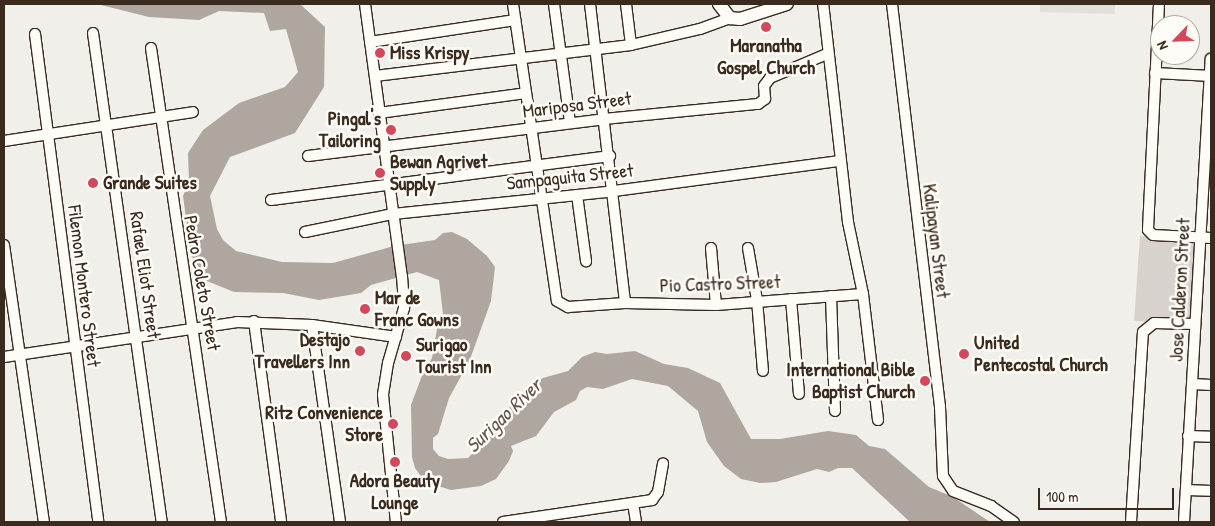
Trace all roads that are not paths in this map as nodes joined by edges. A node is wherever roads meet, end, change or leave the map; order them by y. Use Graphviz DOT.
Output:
graph roads {
  1 [pos="365,4"];
  2 [pos="513,4"];
  3 [pos="554,4"];
  4 [pos="590,4"];
  5 [pos="626,4"];
  6 [pos="720,4"];
  7 [pos="787,4"];
  8 [pos="823,4"];
  9 [pos="892,4"];
  10 [pos="1159,4"];
  11 [pos="730,18"];
  12 [pos="515,20"];
  13 [pos="93,33"];
  14 [pos="35,34"];
  15 [pos="370,42"];
  16 [pos="630,45"];
  17 [pos="150,48"];
  18 [pos="596,48"];
  19 [pos="561,53"];
  20 [pos="827,54"];
  21 [pos="521,56"];
  22 [pos="1211,59"];
  23 [pos="1155,73"];
  24 [pos="375,76"];
  25 [pos="1211,76"];
  26 [pos="526,93"];
  27 [pos="193,112"];
  28 [pos="379,113"];
  29 [pos="159,117"];
  30 [pos="604,118"];
  31 [pos="570,123"];
  32 [pos="106,126"];
  33 [pos="530,129"];
  34 [pos="47,135"];
  35 [pos="4,141"];
  36 [pos="384,145"];
  37 [pos="308,156"];
  38 [pos="610,156"];
  39 [pos="840,161"];
  40 [pos="535,164"];
  41 [pos="388,183"];
  42 [pos="614,191"];
  43 [pos="577,195"];
  44 [pos="541,198"];
  45 [pos="271,200"];
  46 [pos="393,214"];
  47 [pos="305,232"];
  48 [pos="1200,238"];
  49 [pos="1211,238"];
  50 [pos="4,245"];
  51 [pos="711,248"];
  52 [pos="748,248"];
  53 [pos="586,261"];
  54 [pos="863,294"];
  55 [pos="831,296"];
  56 [pos="792,299"];
  57 [pos="757,300"];
  58 [pos="625,303"];
  59 [pos="716,305"];
  60 [pos="254,322"];
  61 [pos="1195,324"];
  62 [pos="312,325"];
  63 [pos="193,328"];
  64 [pos="136,337"];
  65 [pos="396,337"];
  66 [pos="74,346"];
  67 [pos="20,354"];
  68 [pos="4,356"];
  69 [pos="763,370"];
  70 [pos="1192,384"];
  71 [pos="1211,386"];
  72 [pos="799,394"];
  73 [pos="836,411"];
  74 [pos="878,420"];
  75 [pos="1188,436"];
  76 [pos="1211,437"];
  77 [pos="663,463"];
  78 [pos="1186,490"];
  79 [pos="1211,491"];
  80 [pos="634,503"];
  81 [pos="569,517"];
  82 [pos="44,522"];
  83 [pos="98,522"];
  84 [pos="162,522"];
  85 [pos="221,522"];
  86 [pos="281,522"];
  87 [pos="340,522"];
  88 [pos="396,522"];
  89 [pos="503,522"];
  90 [pos="508,522"];
  91 [pos="636,522"];
  92 [pos="1014,522"];
  93 [pos="1131,522"];
  94 [pos="1184,522"];
  1 -- 15 [label="street"];
  2 -- 12 [label="street, Pio Castro Street"];
  3 -- 19 [label="street"];
  4 -- 18 [label="street"];
  5 -- 16 [label="street"];
  6 -- 11 [label="street"];
  7 -- 11 [label="street"];
  8 -- 20 [label="street"];
  9 -- 92 [label="street, Kalipayan Street"];
  10 -- 23 [label="street"];
  11 -- 16 [label="street"];
  12 -- 15 [label="street"];
  12 -- 21 [label="street, Pio Castro Street"];
  13 -- 32 [label="street, Rafael Eliot Street"];
  14 -- 34 [label="street, Filemon Montero Street"];
  15 -- 24 [label="street"];
  16 -- 18 [label="street"];
  17 -- 29 [label="street, Pedro Coleto Street"];
  18 -- 19 [label="street"];
  18 -- 30 [label="street"];
  19 -- 21 [label="street"];
  19 -- 31 [label="street"];
  20 -- 30 [label="street, Mariposa Street"];
  20 -- 39 [label="street"];
  21 -- 24 [label="street"];
  21 -- 26 [label="street, Pio Castro Street"];
  22 -- 25 [label="street, Jose Calderon Street"];
  23 -- 25 [label="street"];
  23 -- 48 [label="street"];
  24 -- 28 [label="street"];
  25 -- 48 [label="street, Jose Calderon Street"];
  26 -- 28 [label="street"];
  26 -- 33 [label="street, Pio Castro Street"];
  27 -- 29 [label="street"];
  28 -- 36 [label="street"];
  29 -- 32 [label="street"];
  29 -- 63 [label="street, Pedro Coleto Street"];
  30 -- 31 [label="street, Mariposa Street"];
  30 -- 38 [label="street"];
  31 -- 33 [label="street, Mariposa Street"];
  32 -- 34 [label="street"];
  32 -- 64 [label="street, Rafael Eliot Street"];
  33 -- 36 [label="street, Mariposa Street"];
  33 -- 40 [label="street, Pio Castro Street"];
  34 -- 35 [label="street"];
  34 -- 66 [label="street, Filemon Montero Street"];
  36 -- 37 [label="street, Mariposa Street"];
  36 -- 41 [label="street"];
  38 -- 40 [label="street"];
  38 -- 42 [label="street"];
  39 -- 42 [label="street, Sampaguita Street"];
  39 -- 54 [label="street"];
  40 -- 41 [label="street"];
  40 -- 44 [label="street, Pio Castro Street"];
  41 -- 45 [label="street"];
  41 -- 46 [label="street"];
  42 -- 43 [label="street, Sampaguita Street"];
  42 -- 58 [label="street"];
  43 -- 44 [label="street, Sampaguita Street"];
  43 -- 53 [label="street"];
  44 -- 46 [label="street, Sampaguita Street"];
  44 -- 58 [label="street, Pio Castro Street"];
  46 -- 47 [label="street, Sampaguita Street"];
  46 -- 65 [label="street"];
  48 -- 49 [label="street"];
  48 -- 61 [label="street, Jose Calderon Street"];
  50 -- 67 [label="street"];
  51 -- 59 [label="street"];
  52 -- 57 [label="street"];
  54 -- 55 [label="street, Pio Castro Street"];
  54 -- 74 [label="street"];
  55 -- 56 [label="street, Pio Castro Street"];
  55 -- 73 [label="street"];
  56 -- 57 [label="street, Pio Castro Street"];
  56 -- 72 [label="street"];
  57 -- 59 [label="street, Pio Castro Street"];
  57 -- 69 [label="street"];
  58 -- 59 [label="street, Pio Castro Street"];
  60 -- 62 [label="street"];
  60 -- 63 [label="street"];
  60 -- 86 [label="street"];
  61 -- 70 [label="street, Jose Calderon Street"];
  61 -- 93 [label="street"];
  62 -- 65 [label="street"];
  62 -- 87 [label="street"];
  63 -- 64 [label="street"];
  63 -- 85 [label="street, Pedro Coleto Street"];
  64 -- 66 [label="street"];
  64 -- 84 [label="street, Rafael Eliot Street"];
  65 -- 88 [label="street"];
  66 -- 67 [label="street"];
  66 -- 83 [label="street, Filemon Montero Street"];
  67 -- 68 [label="street"];
  67 -- 82 [label="street"];
  70 -- 71 [label="street"];
  70 -- 75 [label="street, Jose Calderon Street"];
  75 -- 76 [label="street"];
  75 -- 78 [label="street, Jose Calderon Street"];
  77 -- 80 [label="street"];
  78 -- 79 [label="street"];
  78 -- 94 [label="street, Jose Calderon Street"];
  80 -- 81 [label="street"];
  80 -- 91 [label="street"];
  81 -- 90 [label="street"];
  89 -- 90 [label="street"];
}
